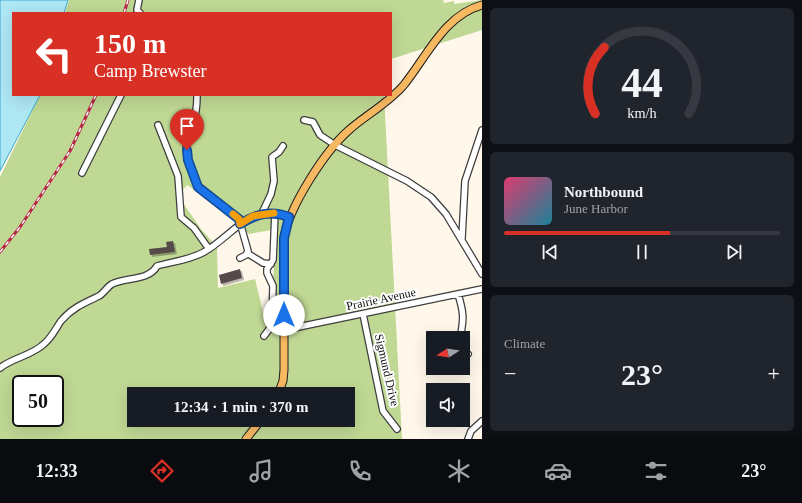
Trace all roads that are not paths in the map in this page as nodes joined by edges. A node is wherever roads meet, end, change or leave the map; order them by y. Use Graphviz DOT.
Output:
graph roads {
  1 [pos="139,0"];
  2 [pos="482,5"];
  3 [pos="139,12"];
  4 [pos="121,96"];
  5 [pos="197,96"];
  6 [pos="304,120"];
  7 [pos="158,125"];
  8 [pos="482,130"];
  9 [pos="335,144"];
  10 [pos="283,146"];
  11 [pos="82,174"];
  12 [pos="262,213"];
  13 [pos="275,213"];
  14 [pos="289,217"];
  15 [pos="240,224"];
  16 [pos="462,239"];
  17 [pos="210,249"];
  18 [pos="247,253"];
  19 [pos="240,258"];
  20 [pos="270,264"];
  21 [pos="482,274"];
  22 [pos="482,289"];
  23 [pos="458,294"];
  24 [pos="364,314"];
  25 [pos="284,330"];
  26 [pos="461,331"];
  27 [pos="264,336"];
  28 [pos="0,368"];
  29 [pos="281,387"];
  30 [pos="482,421"];
  31 [pos="255,427"];
  32 [pos="397,429"];
  33 [pos="246,439"];
  34 [pos="468,439"];
  1 -- 3 [label="street"];
  2 -- 9 [label="main road"];
  4 -- 11 [label="street"];
  5 -- 15 [label="street"];
  6 -- 9 [label="street"];
  7 -- 17 [label="street"];
  8 -- 16 [label="street"];
  9 -- 14 [label="main road"];
  9 -- 16 [label="street"];
  10 -- 12 [label="street"];
  12 -- 13 [label="street"];
  12 -- 15 [label="street"];
  13 -- 14 [label="street"];
  13 -- 20 [label="street"];
  14 -- 25 [label="main road"];
  15 -- 17 [label="street"];
  15 -- 18 [label="street"];
  16 -- 21 [label="street"];
  17 -- 28 [label="street"];
  18 -- 19 [label="street"];
  18 -- 20 [label="street"];
  20 -- 27 [label="street"];
  22 -- 23 [label="street, Prairie Avenue"];
  23 -- 24 [label="street, Prairie Avenue"];
  23 -- 26 [label="street"];
  24 -- 25 [label="street, Prairie Avenue"];
  24 -- 32 [label="street, Sigmund Drive"];
  25 -- 29 [label="main road"];
  30 -- 34 [label="street"];
  31 -- 33 [label="main road"];
}
